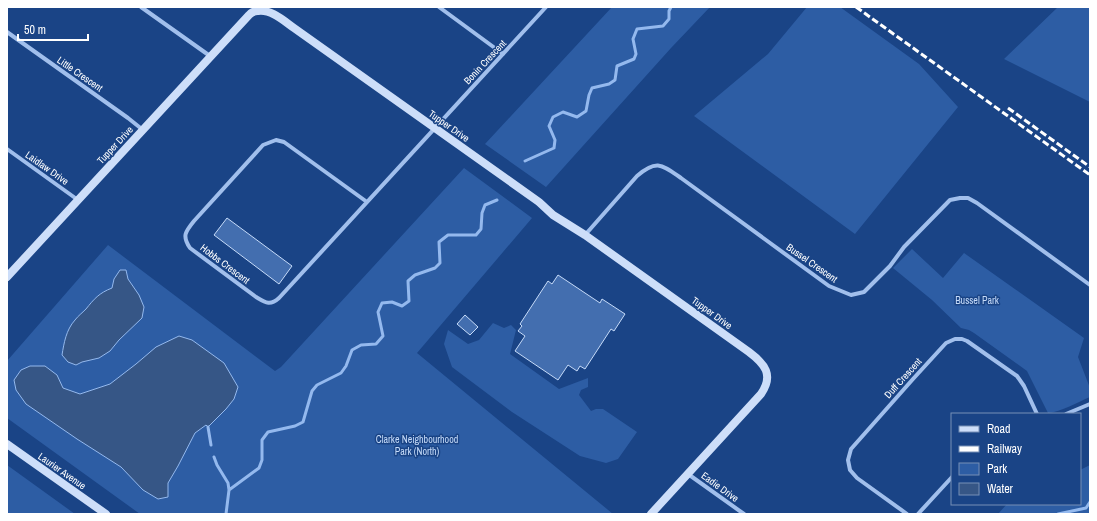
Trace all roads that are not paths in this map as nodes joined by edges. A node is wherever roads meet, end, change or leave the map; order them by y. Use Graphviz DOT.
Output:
graph roads {
  1 [pos="141,7"];
  2 [pos="439,7"];
  3 [pos="546,7"];
  4 [pos="7,32"];
  5 [pos="503,54"];
  6 [pos="210,56"];
  7 [pos="435,128"];
  8 [pos="143,130"];
  9 [pos="7,149"];
  10 [pos="78,200"];
  11 [pos="367,202"];
  12 [pos="585,235"];
  13 [pos="7,277"];
  14 [pos="1090,285"];
  15 [pos="1090,404"];
  16 [pos="1037,413"];
  17 [pos="1068,413"];
  18 [pos="7,444"];
  19 [pos="688,474"];
  20 [pos="951,478"];
  21 [pos="106,514"];
  22 [pos="651,514"];
  23 [pos="744,514"];
  24 [pos="907,514"];
  25 [pos="918,514"];
  1 -- 6 [label="street"];
  2 -- 5 [label="street"];
  3 -- 5 [label="street, Bonin Crescent"];
  4 -- 8 [label="street, Little Crescent"];
  5 -- 7 [label="street, Bonin Crescent"];
  6 -- 7 [label="street, Tupper Drive"];
  6 -- 8 [label="street, Tupper Drive"];
  7 -- 11 [label="street, Hobbs Crescent"];
  7 -- 12 [label="street, Tupper Drive"];
  8 -- 10 [label="street, Tupper Drive"];
  9 -- 10 [label="street, Laidlaw Drive"];
  10 -- 13 [label="street, Tupper Drive"];
  11 -- 11 [label="street, Hobbs Crescent"];
  12 -- 14 [label="street, Bussel Crescent"];
  12 -- 19 [label="street, Tupper Drive"];
  15 -- 17 [label="street"];
  16 -- 24 [label="street, Duff Crescent"];
  18 -- 21 [label="street, Laurier Avenue"];
  19 -- 22 [label="street, Tupper Drive"];
  19 -- 23 [label="street, Eadie Drive"];
  20 -- 25 [label="street"];
}
